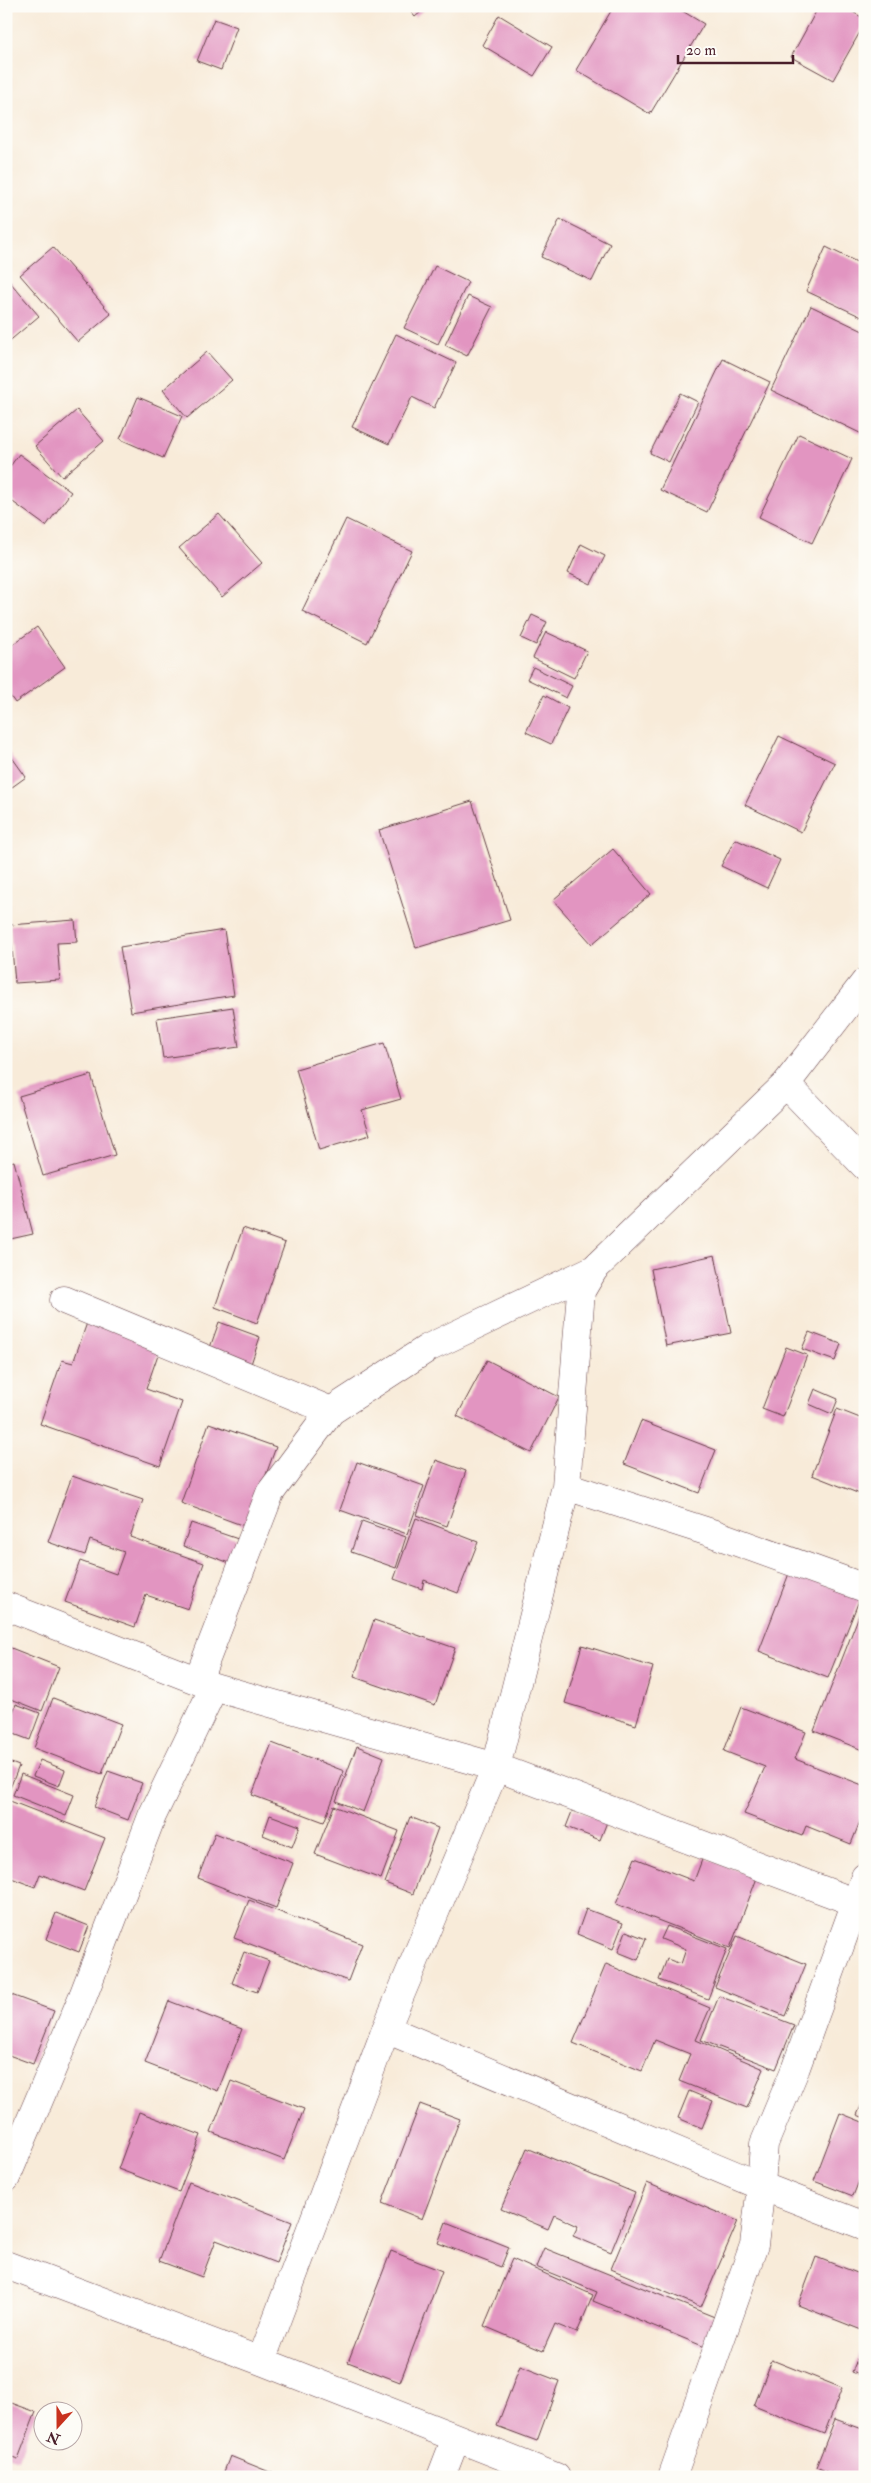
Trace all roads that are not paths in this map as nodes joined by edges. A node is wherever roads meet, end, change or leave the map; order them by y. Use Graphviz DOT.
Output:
graph roads {
  1 [pos="865,982"];
  2 [pos="786,1084"];
  3 [pos="865,1166"];
  4 [pos="594,1269"];
  5 [pos="64,1300"];
  6 [pos="331,1411"];
  7 [pos="566,1486"];
  8 [pos="865,1588"];
  9 [pos="6,1606"];
  10 [pos="206,1683"];
  11 [pos="496,1767"];
  12 [pos="865,1877"];
  13 [pos="860,1905"];
  14 [pos="386,2030"];
  15 [pos="6,2178"];
  16 [pos="761,2186"];
  17 [pos="865,2226"];
  18 [pos="6,2265"];
  19 [pos="261,2361"];
  20 [pos="456,2438"];
  21 [pos="441,2477"];
  22 [pos="556,2477"];
  23 [pos="672,2477"];
  1 -- 2 [label="street"];
  2 -- 3 [label="street"];
  2 -- 4 [label="street"];
  4 -- 6 [label="street"];
  4 -- 7 [label="street"];
  5 -- 6 [label="street"];
  6 -- 10 [label="street"];
  7 -- 8 [label="street"];
  7 -- 11 [label="street"];
  9 -- 10 [label="street"];
  10 -- 11 [label="street"];
  10 -- 15 [label="street"];
  11 -- 13 [label="street"];
  11 -- 14 [label="street"];
  12 -- 13 [label="street"];
  13 -- 16 [label="street"];
  14 -- 16 [label="street"];
  14 -- 19 [label="street"];
  16 -- 17 [label="street"];
  16 -- 23 [label="street"];
  18 -- 19 [label="street"];
  19 -- 20 [label="street"];
  20 -- 21 [label="street"];
  20 -- 22 [label="street"];
}
